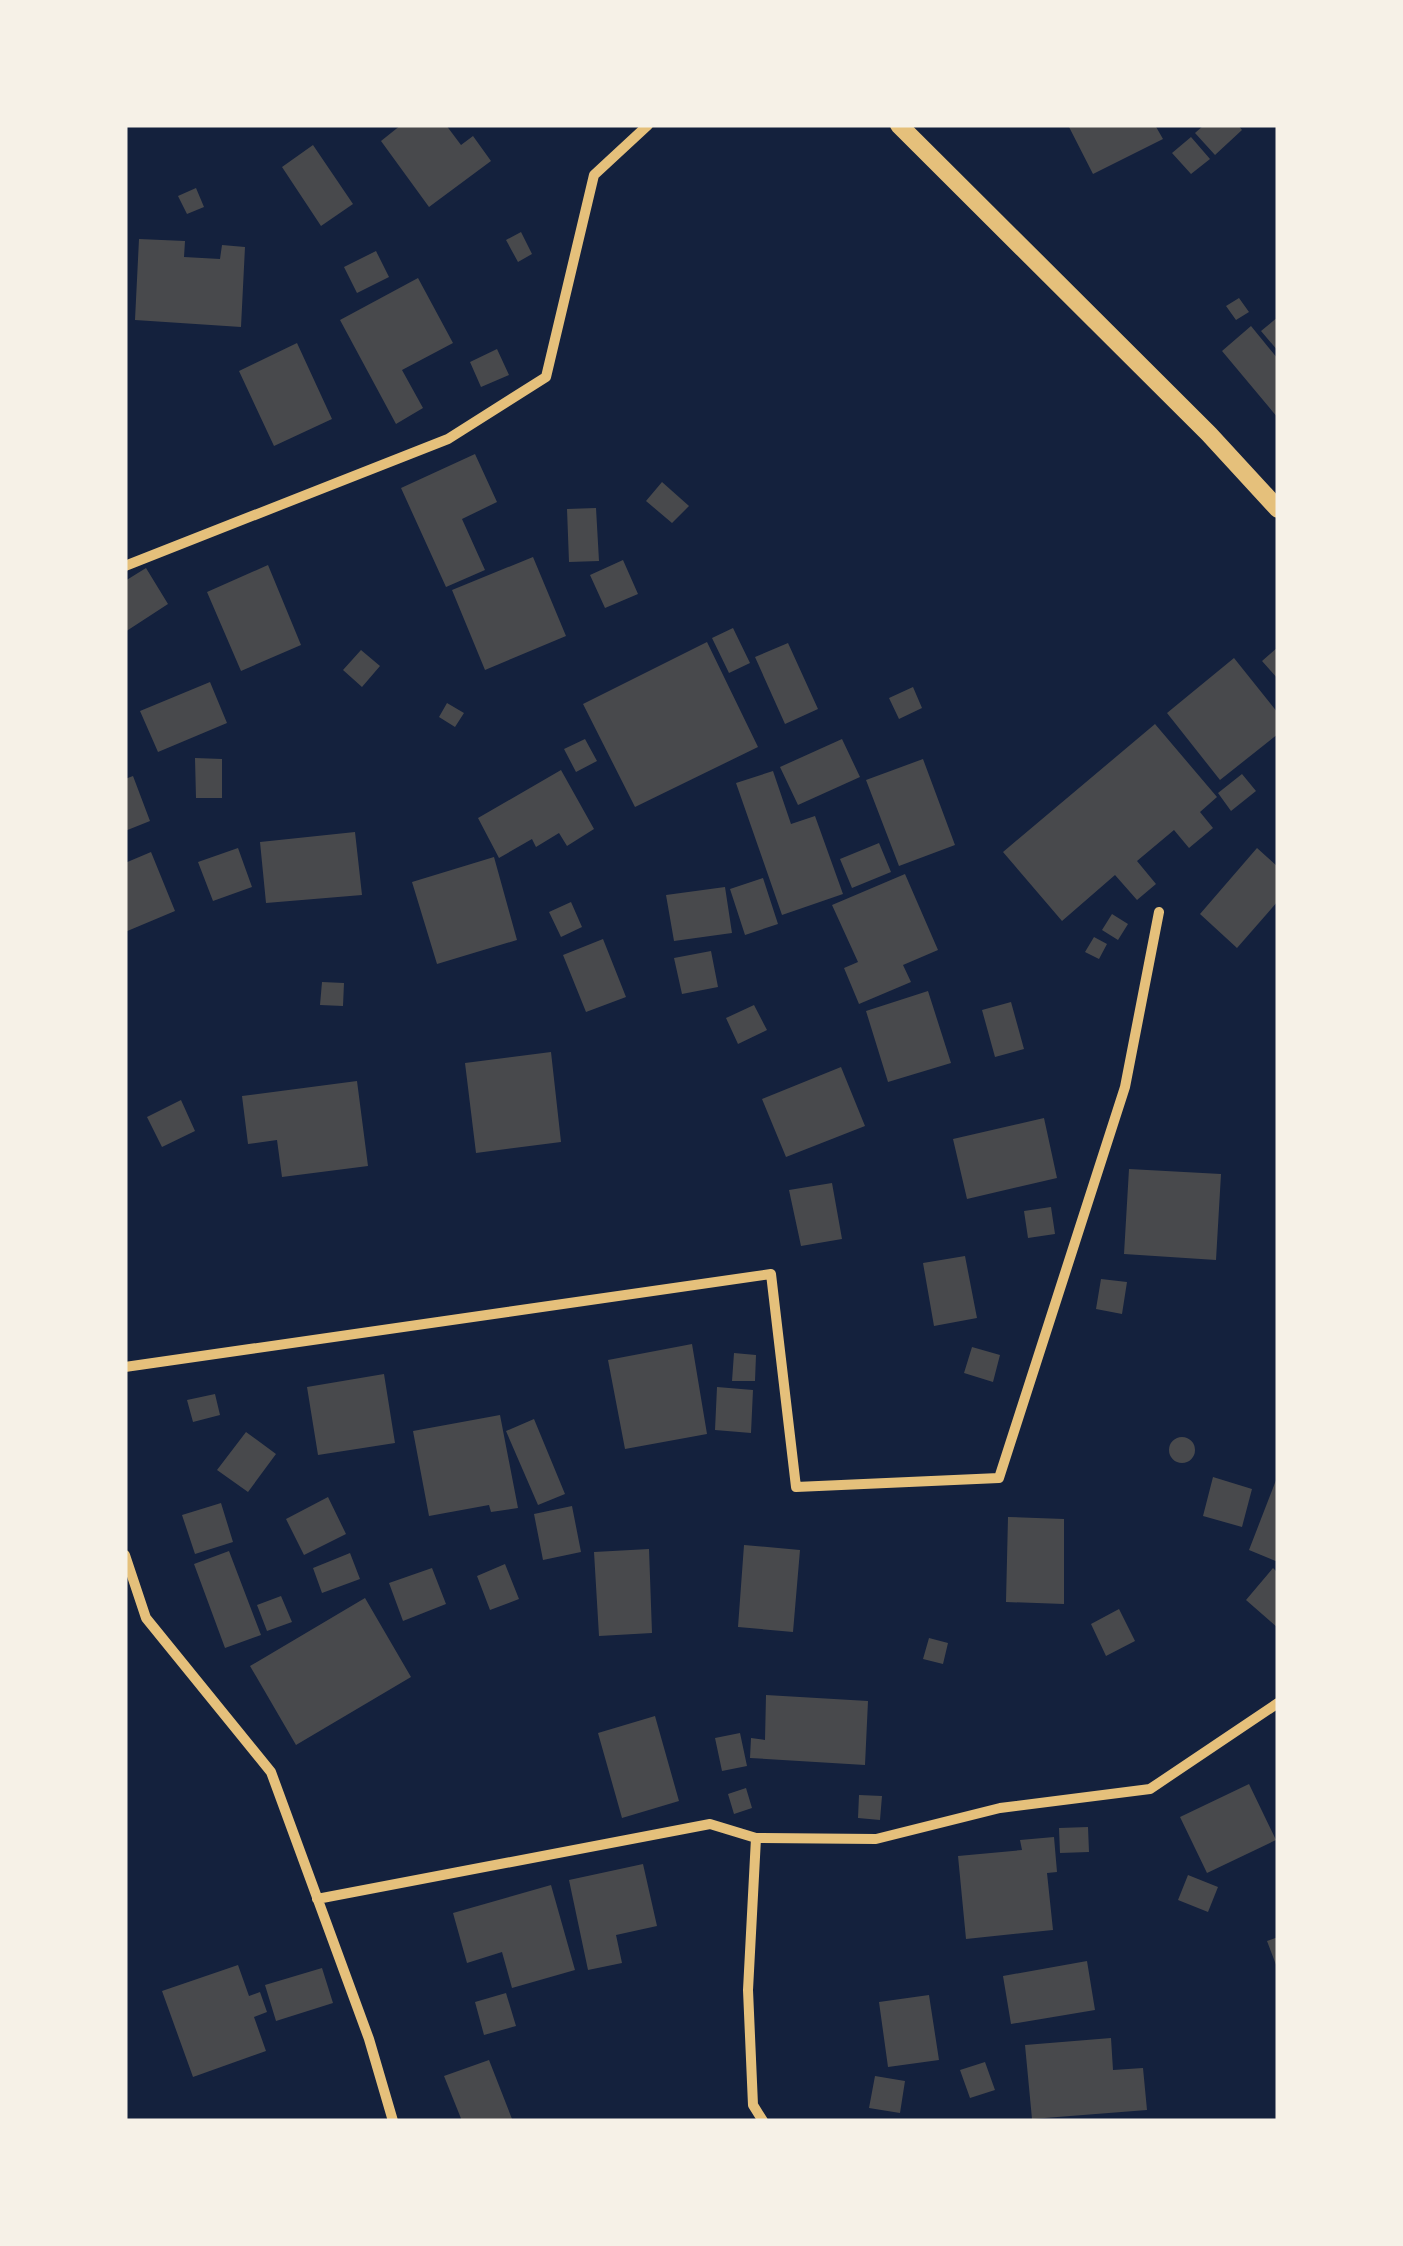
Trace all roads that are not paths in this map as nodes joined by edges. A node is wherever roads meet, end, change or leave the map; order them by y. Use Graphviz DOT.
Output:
graph roads {
  1 [pos="648,125"];
  2 [pos="899,125"];
  3 [pos="1278,509"];
  4 [pos="125,566"];
  5 [pos="1158,912"];
  6 [pos="125,1366"];
  7 [pos="125,1555"];
  8 [pos="1278,1703"];
  9 [pos="756,1838"];
  10 [pos="318,1898"];
  11 [pos="393,2121"];
  12 [pos="763,2121"];
  1 -- 4 [label="street"];
  2 -- 3 [label="street"];
  5 -- 6 [label="street"];
  7 -- 10 [label="street"];
  8 -- 9 [label="street"];
  9 -- 10 [label="street"];
  9 -- 12 [label="street"];
  10 -- 11 [label="street"];
}
